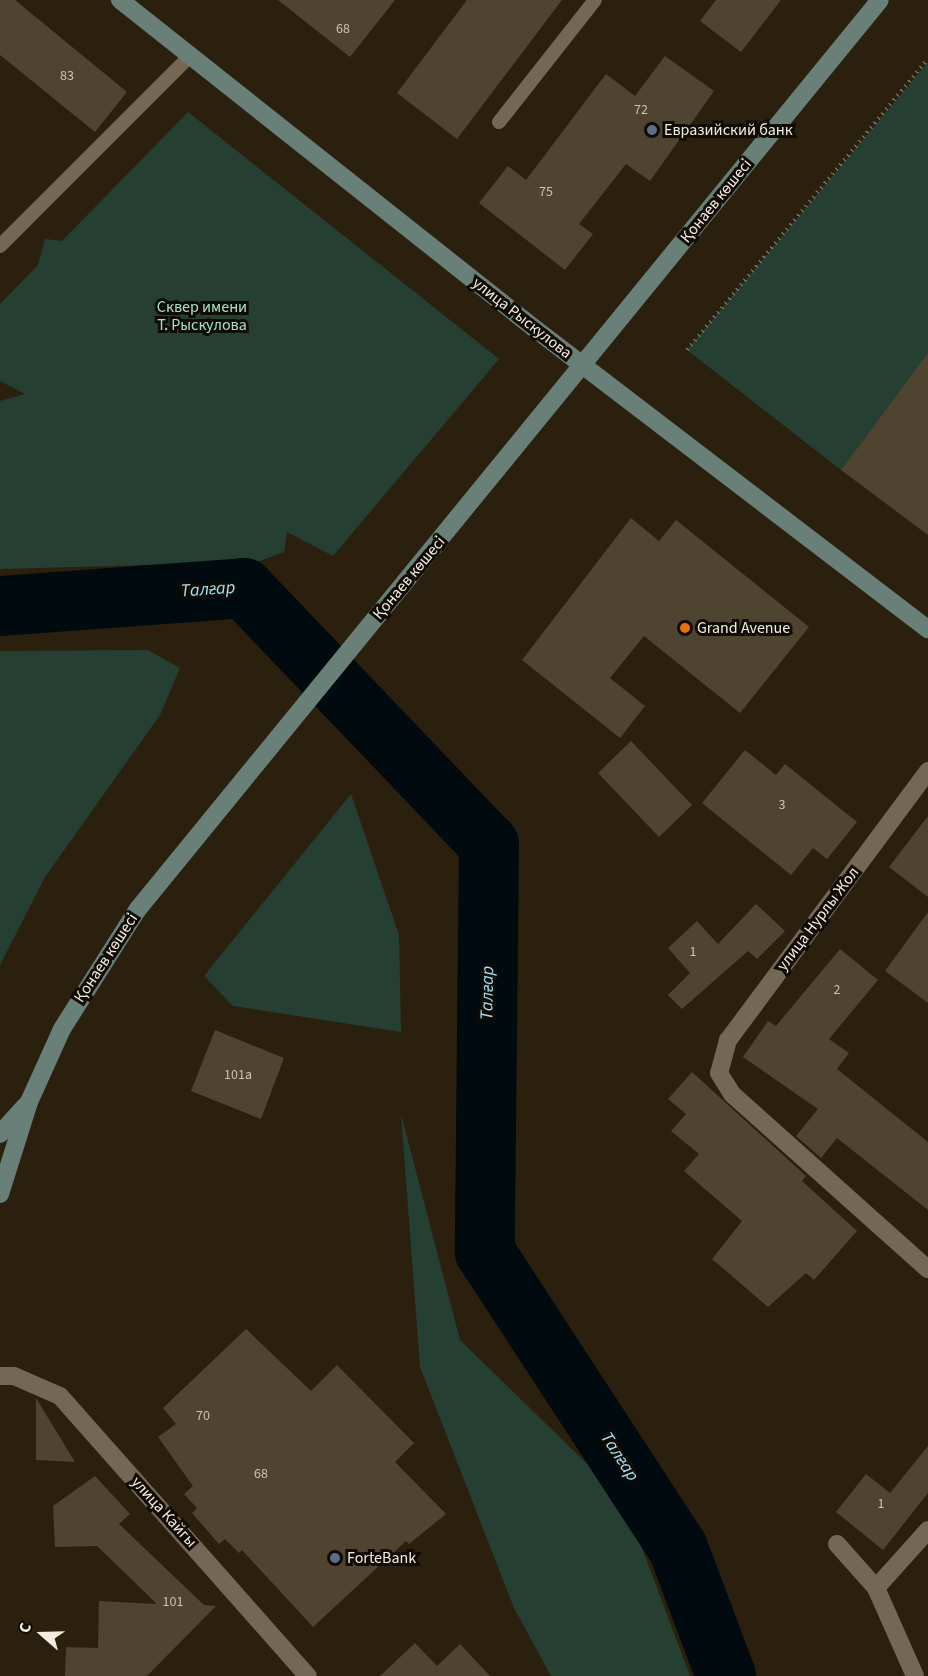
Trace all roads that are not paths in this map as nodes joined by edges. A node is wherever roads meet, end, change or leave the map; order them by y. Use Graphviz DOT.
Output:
graph roads {
  1 [pos="120,0"];
  2 [pos="595,0"];
  3 [pos="880,0"];
  4 [pos="190,56"];
  5 [pos="499,122"];
  6 [pos="0,246"];
  7 [pos="583,364"];
  8 [pos="928,629"];
  9 [pos="928,771"];
  10 [pos="29,1102"];
  11 [pos="0,1134"];
  12 [pos="0,1194"];
  13 [pos="928,1269"];
  14 [pos="0,1376"];
  15 [pos="928,1530"];
  16 [pos="837,1544"];
  17 [pos="876,1588"];
  18 [pos="308,1676"];
  19 [pos="915,1676"];
  1 -- 4 [label="main road, улица Рыскулова"];
  2 -- 5 [label="lane"];
  3 -- 7 [label="main road, Қонаев көшесі"];
  4 -- 6 [label="lane"];
  4 -- 7 [label="main road, улица Рыскулова"];
  7 -- 8 [label="main road, улица Рыскулова"];
  7 -- 10 [label="main road, Қонаев көшесі"];
  9 -- 13 [label="street, улица Нурлы Жол"];
  10 -- 11 [label="main road"];
  10 -- 12 [label="main road, Қонаев көшесі"];
  14 -- 18 [label="street, улица Кайгы"];
  15 -- 17 [label="street"];
  16 -- 17 [label="street"];
  17 -- 19 [label="street"];
}
